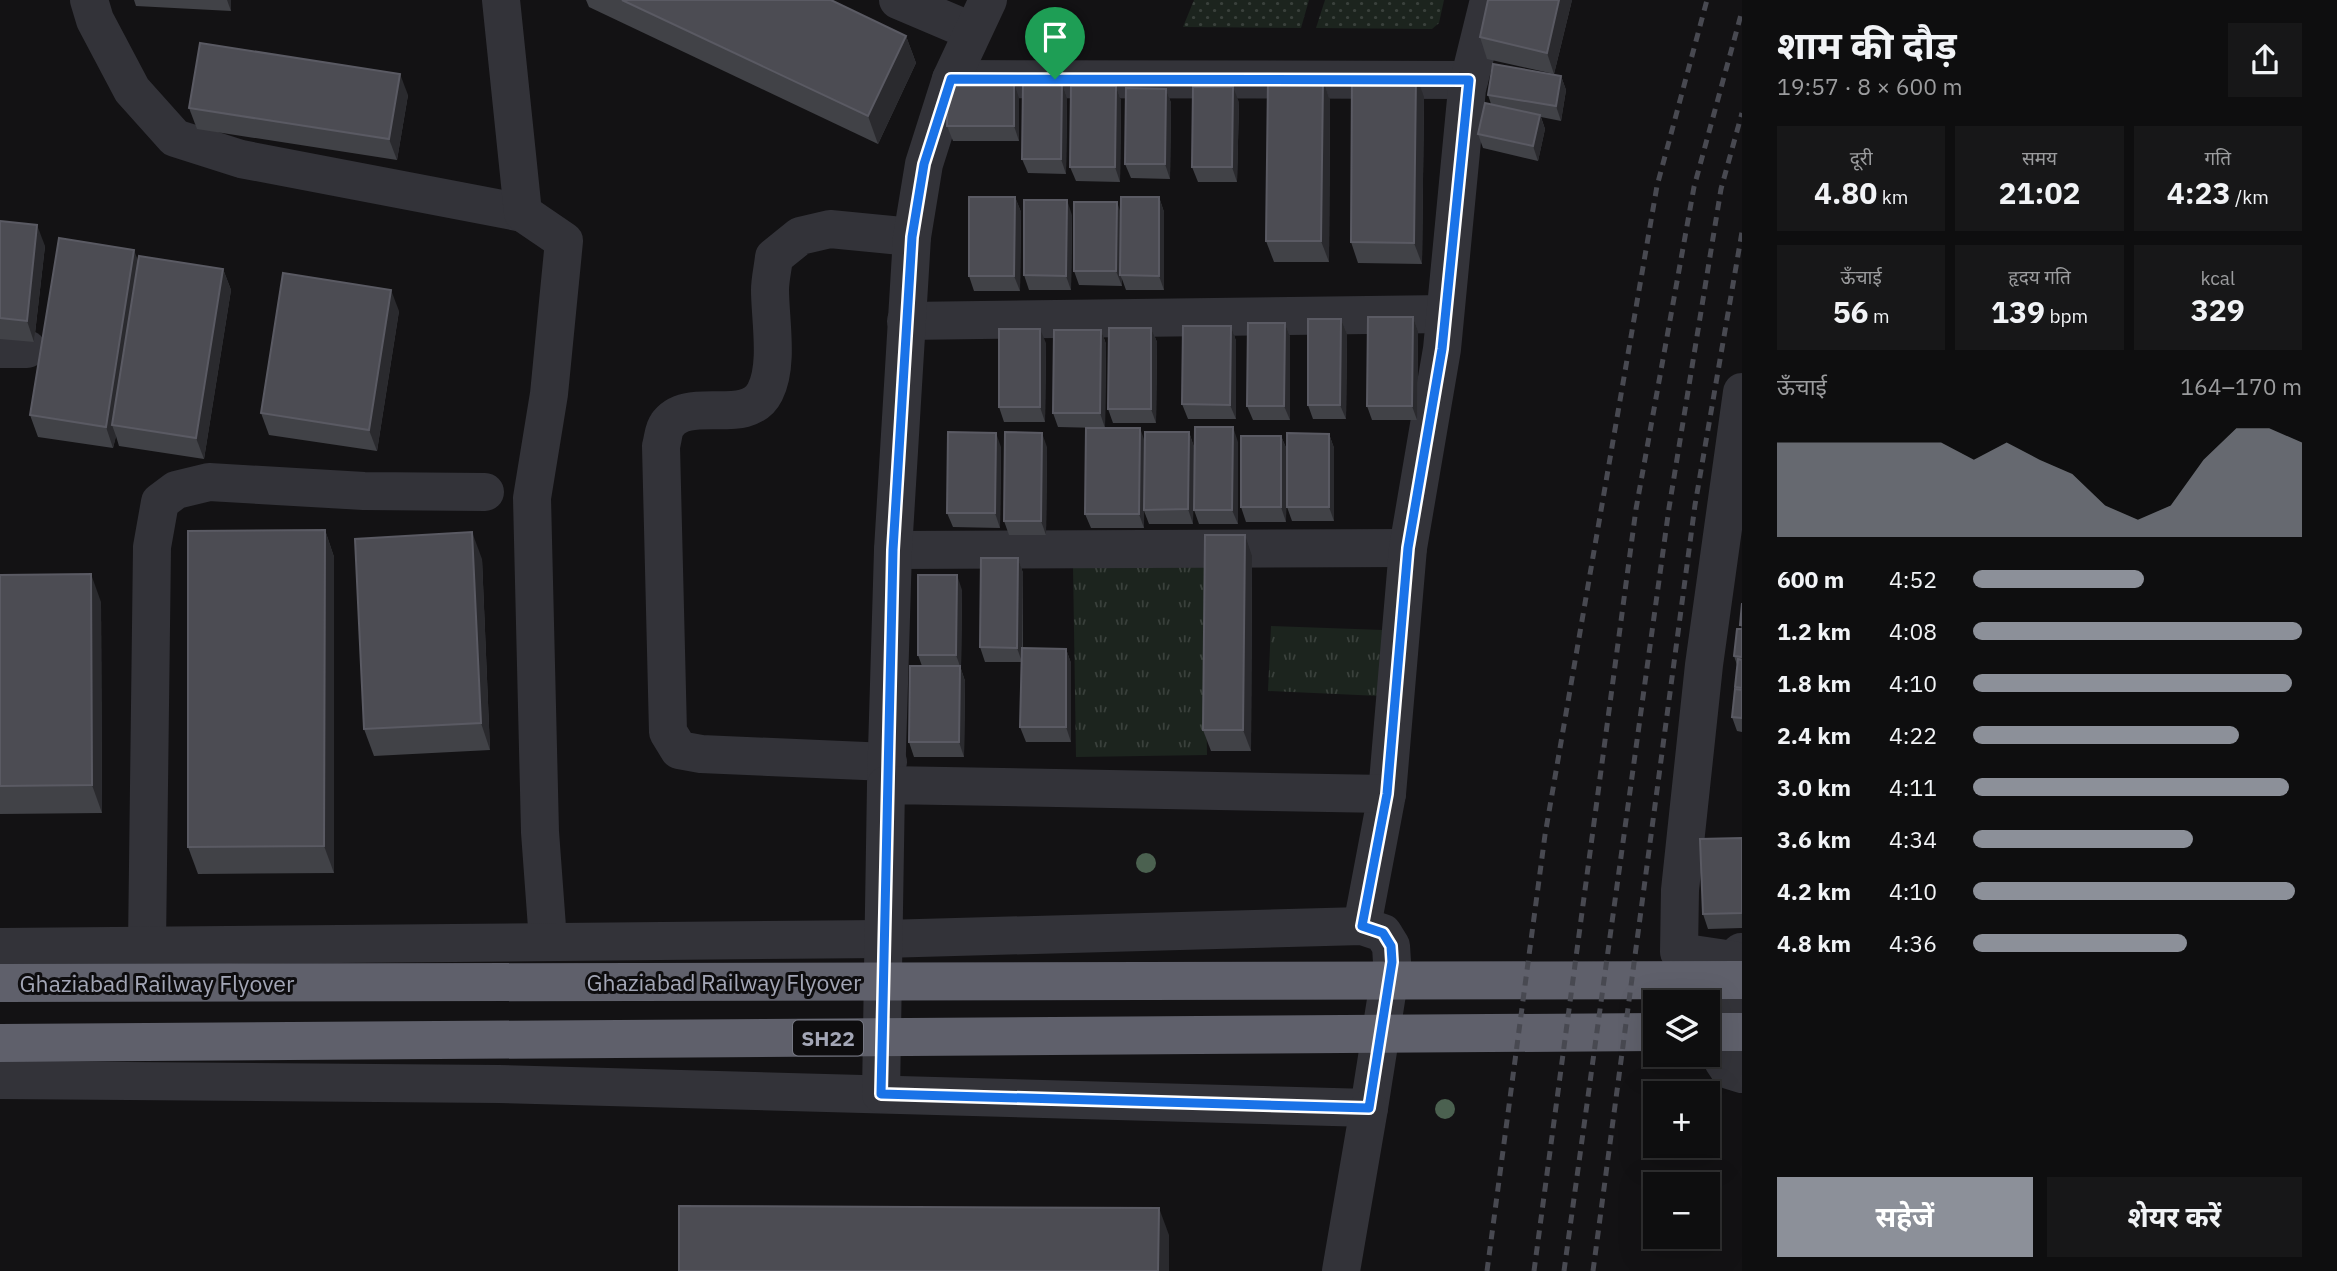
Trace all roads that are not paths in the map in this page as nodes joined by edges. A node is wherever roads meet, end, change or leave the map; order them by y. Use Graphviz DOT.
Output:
graph roads {
  1 [pos="89,0"];
  2 [pos="501,0"];
  3 [pos="898,0"];
  4 [pos="1489,0"];
  5 [pos="980,15"];
  6 [pos="951,79"];
  7 [pos="1469,80"];
  8 [pos="523,214"];
  9 [pos="912,237"];
  10 [pos="1446,314"];
  11 [pos="906,321"];
  12 [pos="1742,392"];
  13 [pos="485,492"];
  14 [pos="1408,548"];
  15 [pos="893,550"];
  16 [pos="887,774"];
  17 [pos="1387,794"];
  18 [pos="1362,926"];
  19 [pos="883,939"];
  20 [pos="548,941"];
  21 [pos="147,945"];
  22 [pos="0,947"];
  23 [pos="1739,964"];
  24 [pos="0,984"];
  25 [pos="1643,1032"];
  26 [pos="1720,1032"];
  27 [pos="1742,1032"];
  28 [pos="0,1043"];
  29 [pos="1742,1074"];
  30 [pos="0,1080"];
  31 [pos="881,1094"];
  32 [pos="1369,1108"];
  33 [pos="1341,1271"];
  1 -- 8 [label="street"];
  2 -- 8 [label="street"];
  3 -- 5 [label="street"];
  4 -- 7 [label="street"];
  5 -- 6 [label="street"];
  6 -- 7 [label="street"];
  6 -- 9 [label="street"];
  7 -- 10 [label="street"];
  8 -- 20 [label="street"];
  9 -- 11 [label="street"];
  9 -- 16 [label="street"];
  10 -- 11 [label="street"];
  10 -- 14 [label="street"];
  11 -- 15 [label="street"];
  12 -- 23 [label="street"];
  13 -- 21 [label="street"];
  14 -- 15 [label="street"];
  14 -- 17 [label="street"];
  15 -- 16 [label="street"];
  16 -- 17 [label="street"];
  16 -- 19 [label="street"];
  17 -- 18 [label="street"];
  18 -- 19 [label="street"];
  18 -- 32 [label="street"];
  19 -- 20 [label="street"];
  19 -- 31 [label="street"];
  20 -- 21 [label="street"];
  21 -- 22 [label="street"];
  23 -- 24 [label="highway, Ghaziabad Railway Flyover"];
  23 -- 29 [label="street"];
  25 -- 28 [label="highway, SH22"];
  26 -- 27 [label="highway"];
  30 -- 31 [label="street"];
  31 -- 32 [label="street"];
  32 -- 33 [label="street"];
}
